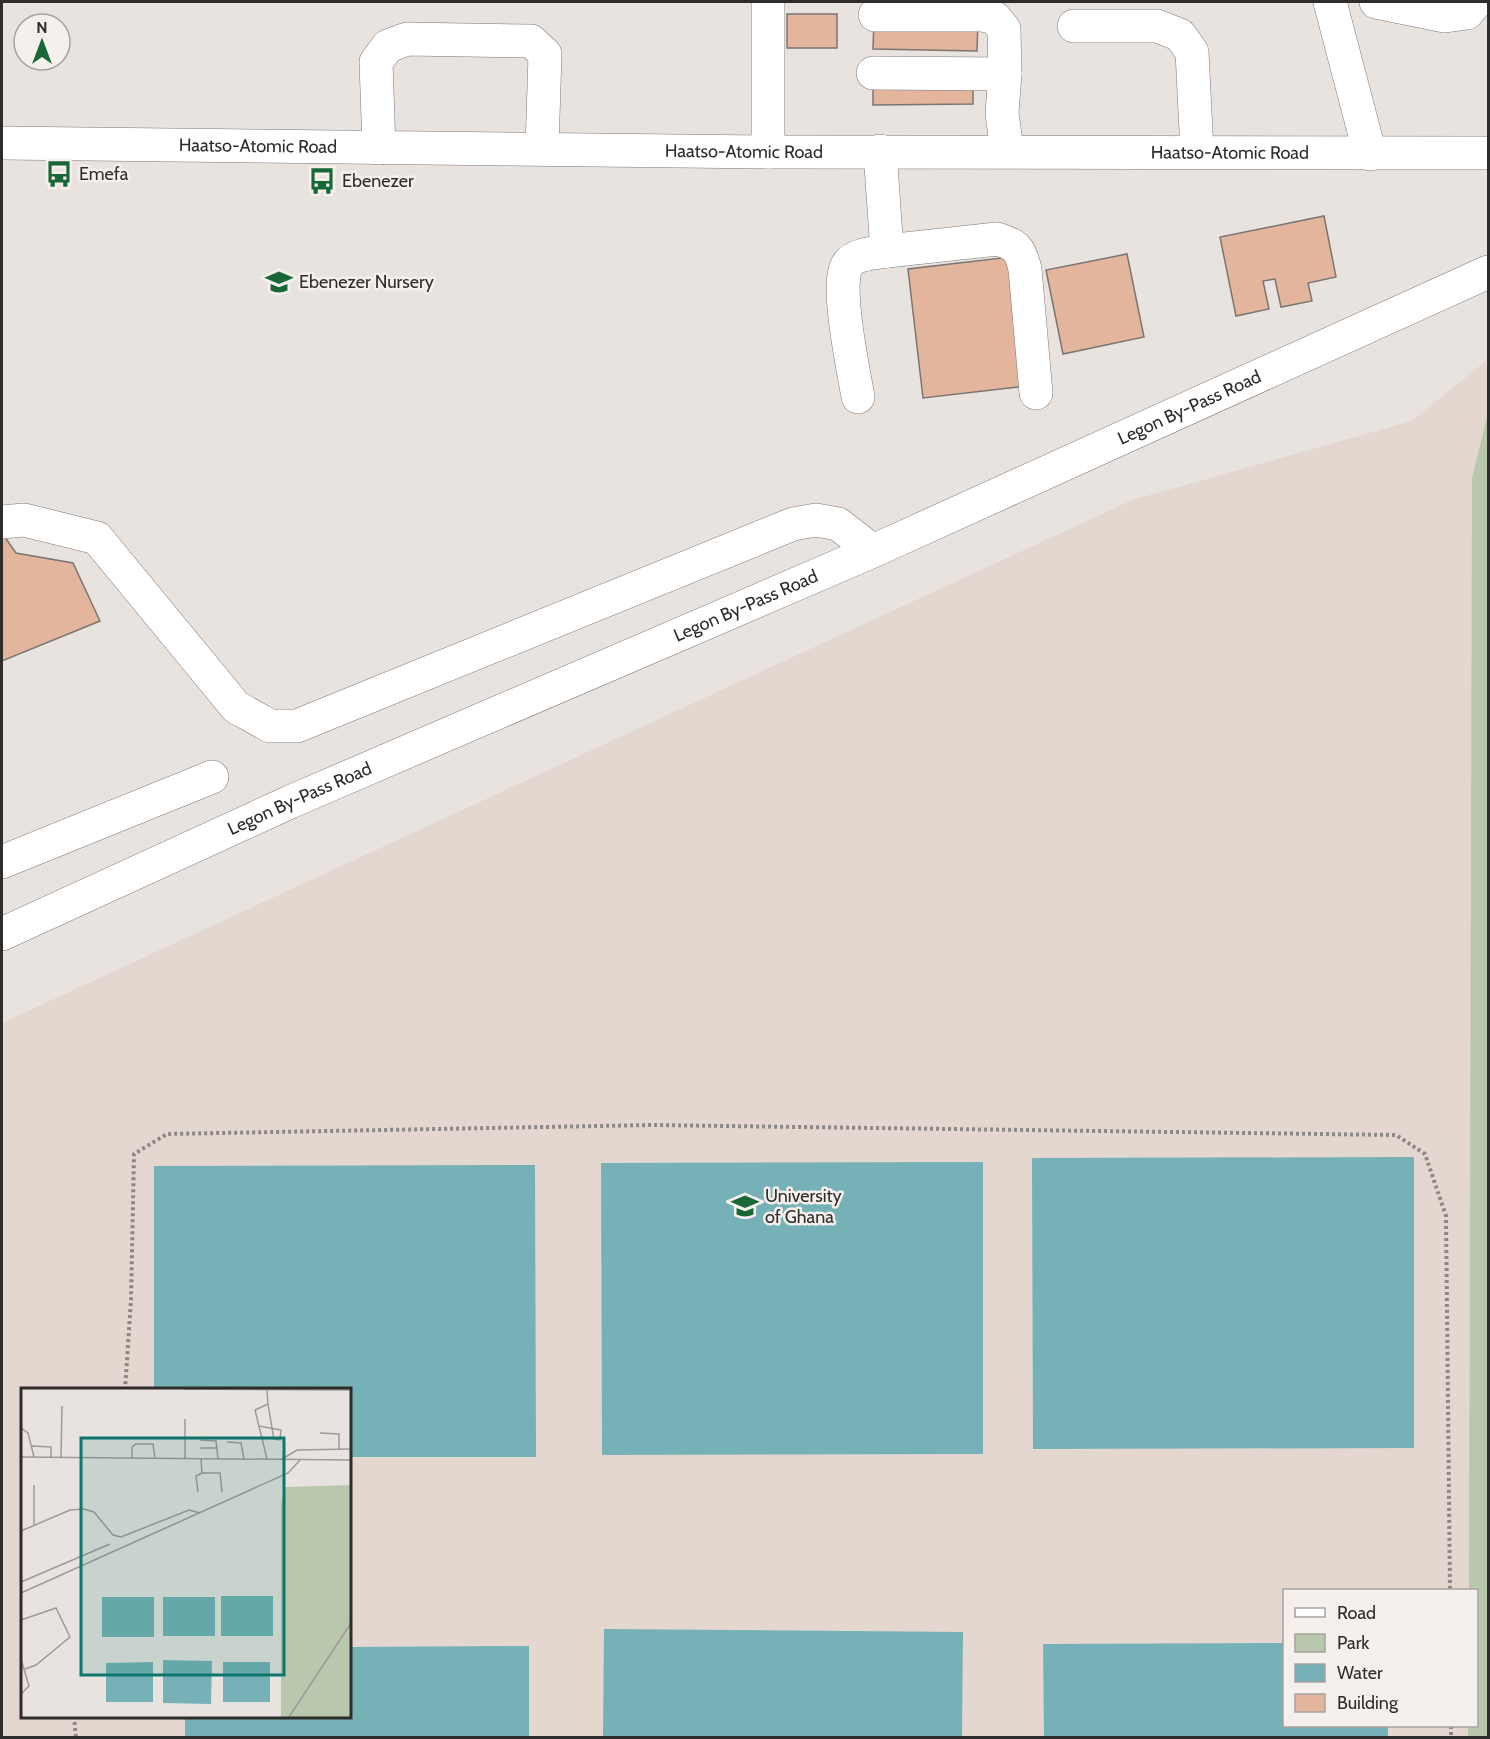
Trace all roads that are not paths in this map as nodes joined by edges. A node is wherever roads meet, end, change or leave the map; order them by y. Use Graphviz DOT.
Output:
graph roads {
  1 [pos="768,2"];
  2 [pos="1330,2"];
  3 [pos="1376,2"];
  4 [pos="1476,2"];
  5 [pos="1421,6"];
  6 [pos="875,15"];
  7 [pos="1074,26"];
  8 [pos="873,73"];
  9 [pos="1005,74"];
  10 [pos="2,143"];
  11 [pos="379,148"];
  12 [pos="1485,148"];
  13 [pos="542,149"];
  14 [pos="880,151"];
  15 [pos="1007,151"];
  16 [pos="1197,151"];
  17 [pos="768,152"];
  18 [pos="1370,154"];
  19 [pos="886,251"];
  20 [pos="1488,272"];
  21 [pos="1036,393"];
  22 [pos="858,397"];
  23 [pos="2,522"];
  24 [pos="873,551"];
  25 [pos="212,777"];
  26 [pos="2,862"];
  27 [pos="2,934"];
  1 -- 17 [label="street"];
  2 -- 18 [label="street"];
  3 -- 5 [label="street"];
  4 -- 5 [label="street"];
  6 -- 9 [label="street"];
  7 -- 16 [label="street"];
  8 -- 9 [label="street"];
  9 -- 15 [label="street"];
  10 -- 11 [label="street, Haatso-Atomic Road"];
  11 -- 13 [label="street, Haatso-Atomic Road"];
  11 -- 13 [label="street"];
  12 -- 18 [label="street, Haatso-Atomic Road"];
  13 -- 17 [label="street, Haatso-Atomic Road"];
  14 -- 15 [label="street, Haatso-Atomic Road"];
  14 -- 17 [label="street, Haatso-Atomic Road"];
  14 -- 19 [label="street"];
  15 -- 16 [label="street, Haatso-Atomic Road"];
  16 -- 18 [label="street, Haatso-Atomic Road"];
  19 -- 21 [label="street"];
  19 -- 22 [label="street"];
  20 -- 24 [label="street, Legon By-Pass Road"];
  23 -- 24 [label="street"];
  24 -- 27 [label="street, Legon By-Pass Road"];
  25 -- 26 [label="street"];
}
